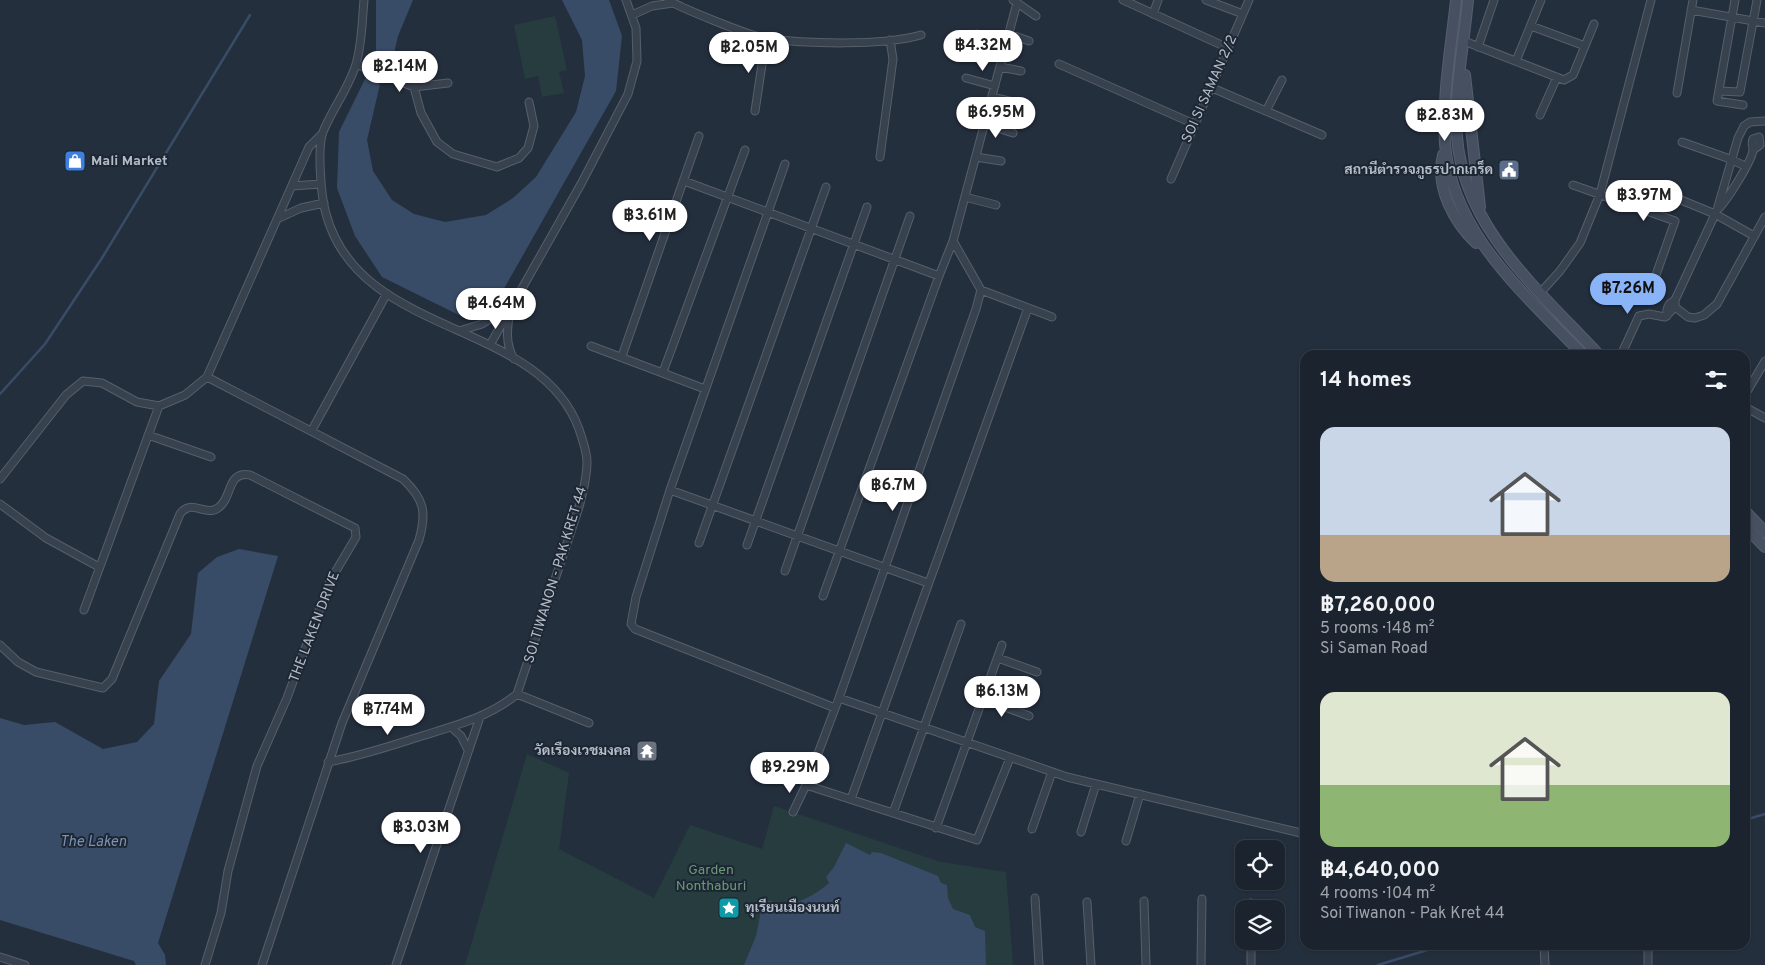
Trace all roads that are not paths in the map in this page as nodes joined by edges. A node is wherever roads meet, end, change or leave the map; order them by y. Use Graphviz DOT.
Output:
graph roads {
  1 [pos="364,0"];
  2 [pos="626,0"];
  3 [pos="1123,0"];
  4 [pos="1158,0"];
  5 [pos="1206,0"];
  6 [pos="1249,0"];
  7 [pos="1456,0"];
  8 [pos="1468,0"];
  9 [pos="1494,0"];
  10 [pos="1541,0"];
  11 [pos="1651,0"];
  12 [pos="1693,0"];
  13 [pos="1735,0"];
  14 [pos="1757,0"];
  15 [pos="670,1"];
  16 [pos="1015,1"];
  17 [pos="1691,10"];
  18 [pos="1153,14"];
  19 [pos="1243,14"];
  20 [pos="632,15"];
  21 [pos="1036,16"];
  22 [pos="1732,17"];
  23 [pos="1754,21"];
  24 [pos="1765,23"];
  25 [pos="1594,24"];
  26 [pos="1531,26"];
  27 [pos="977,34"];
  28 [pos="1008,34"];
  29 [pos="921,35"];
  30 [pos="762,38"];
  31 [pos="890,40"];
  32 [pos="1029,41"];
  33 [pos="1464,41"];
  34 [pos="1006,44"];
  35 [pos="1584,46"];
  36 [pos="1478,47"];
  37 [pos="1228,48"];
  38 [pos="1516,61"];
  39 [pos="356,64"];
  40 [pos="1059,64"];
  41 [pos="1000,67"];
  42 [pos="1021,71"];
  43 [pos="1556,77"];
  44 [pos="966,78"];
  45 [pos="1282,80"];
  46 [pos="448,83"];
  47 [pos="995,86"];
  48 [pos="414,87"];
  49 [pos="1210,87"];
  50 [pos="1719,91"];
  51 [pos="1677,93"];
  52 [pos="992,97"];
  53 [pos="529,102"];
  54 [pos="1017,103"];
  55 [pos="1743,105"];
  56 [pos="755,111"];
  57 [pos="1266,111"];
  58 [pos="1540,115"];
  59 [pos="1765,122"];
  60 [pos="985,124"];
  61 [pos="1194,124"];
  62 [pos="1013,132"];
  63 [pos="322,134"];
  64 [pos="1322,135"];
  65 [pos="699,136"];
  66 [pos="1682,142"];
  67 [pos="745,150"];
  68 [pos="1753,150"];
  69 [pos="976,156"];
  70 [pos="880,157"];
  71 [pos="1730,159"];
  72 [pos="1001,161"];
  73 [pos="785,164"];
  74 [pos="1745,166"];
  75 [pos="1172,179"];
  76 [pos="684,181"];
  77 [pos="321,184"];
  78 [pos="1573,185"];
  79 [pos="292,186"];
  80 [pos="826,187"];
  81 [pos="1652,188"];
  82 [pos="1600,194"];
  83 [pos="727,197"];
  84 [pos="965,197"];
  85 [pos="324,203"];
  86 [pos="996,205"];
  87 [pos="867,207"];
  88 [pos="768,212"];
  89 [pos="1716,212"];
  90 [pos="910,216"];
  91 [pos="1765,217"];
  92 [pos="277,218"];
  93 [pos="812,228"];
  94 [pos="1754,236"];
  95 [pos="953,241"];
  96 [pos="854,244"];
  97 [pos="895,260"];
  98 [pos="938,276"];
  99 [pos="1651,289"];
  100 [pos="981,290"];
  101 [pos="1541,292"];
  102 [pos="386,294"];
  103 [pos="512,304"];
  104 [pos="1675,304"];
  105 [pos="1028,308"];
  106 [pos="1052,317"];
  107 [pos="459,331"];
  108 [pos="490,345"];
  109 [pos="591,346"];
  110 [pos="1578,350"];
  111 [pos="1594,350"];
  112 [pos="1623,350"];
  113 [pos="622,356"];
  114 [pos="514,359"];
  115 [pos="1765,361"];
  116 [pos="663,372"];
  117 [pos="207,377"];
  118 [pos="1750,385"];
  119 [pos="705,389"];
  120 [pos="159,406"];
  121 [pos="1750,410"];
  122 [pos="1765,418"];
  123 [pos="312,430"];
  124 [pos="148,435"];
  125 [pos="211,457"];
  126 [pos="0,479"];
  127 [pos="670,490"];
  128 [pos="0,504"];
  129 [pos="713,505"];
  130 [pos="1750,516"];
  131 [pos="755,519"];
  132 [pos="1750,531"];
  133 [pos="1765,532"];
  134 [pos="798,535"];
  135 [pos="700,543"];
  136 [pos="746,545"];
  137 [pos="1765,546"];
  138 [pos="840,550"];
  139 [pos="99,567"];
  140 [pos="885,567"];
  141 [pos="785,570"];
  142 [pos="928,582"];
  143 [pos="823,596"];
  144 [pos="84,610"];
  145 [pos="961,624"];
  146 [pos="0,645"];
  147 [pos="1002,645"];
  148 [pos="998,658"];
  149 [pos="1037,672"];
  150 [pos="517,694"];
  151 [pos="839,698"];
  152 [pos="984,699"];
  153 [pos="834,708"];
  154 [pos="882,714"];
  155 [pos="1028,716"];
  156 [pos="480,717"];
  157 [pos="589,723"];
  158 [pos="451,726"];
  159 [pos="924,728"];
  160 [pos="968,744"];
  161 [pos="468,750"];
  162 [pos="1010,758"];
  163 [pos="328,762"];
  164 [pos="1052,772"];
  165 [pos="1096,784"];
  166 [pos="806,785"];
  167 [pos="1140,794"];
  168 [pos="851,799"];
  169 [pos="793,812"];
  170 [pos="893,814"];
  171 [pos="936,828"];
  172 [pos="1032,829"];
  173 [pos="1081,832"];
  174 [pos="1300,833"];
  175 [pos="1126,841"];
  176 [pos="1035,898"];
  177 [pos="1202,899"];
  178 [pos="1144,901"];
  179 [pos="1087,902"];
  180 [pos="1251,950"];
  181 [pos="1544,950"];
  182 [pos="1648,950"];
  183 [pos="0,958"];
  184 [pos="25,965"];
  185 [pos="205,965"];
  186 [pos="262,965"];
  187 [pos="396,965"];
  188 [pos="1039,965"];
  189 [pos="1091,965"];
  190 [pos="1146,965"];
  191 [pos="1201,965"];
  192 [pos="1251,965"];
  193 [pos="1545,965"];
  194 [pos="1648,965"];
  1 -- 39 [label="street, SOI TIWANON - PAK KRET 44"];
  2 -- 20 [label="street"];
  3 -- 18 [label="street"];
  4 -- 18 [label="street"];
  5 -- 19 [label="street"];
  6 -- 19 [label="street, SOI SI SAMAN 2/2"];
  7 -- 110 [label="main road"];
  8 -- 33 [label="main road"];
  9 -- 36 [label="street"];
  10 -- 26 [label="street"];
  11 -- 82 [label="street"];
  12 -- 17 [label="street"];
  13 -- 22 [label="street"];
  14 -- 23 [label="street"];
  15 -- 20 [label="street"];
  15 -- 30 [label="street"];
  16 -- 21 [label="street"];
  16 -- 28 [label="street"];
  17 -- 22 [label="street"];
  17 -- 51 [label="street"];
  18 -- 37 [label="street"];
  19 -- 37 [label="street, SOI SI SAMAN 2/2"];
  20 -- 103 [label="street"];
  22 -- 23 [label="street"];
  22 -- 50 [label="street"];
  23 -- 24 [label="street"];
  23 -- 50 [label="street"];
  25 -- 35 [label="street"];
  26 -- 35 [label="street"];
  26 -- 38 [label="street"];
  27 -- 34 [label="street"];
  28 -- 32 [label="street"];
  28 -- 34 [label="street"];
  29 -- 31 [label="street"];
  30 -- 31 [label="street"];
  30 -- 56 [label="street"];
  31 -- 70 [label="street"];
  33 -- 36 [label="street"];
  33 -- 101 [label="main road"];
  34 -- 41 [label="street"];
  35 -- 43 [label="street"];
  36 -- 38 [label="street"];
  37 -- 49 [label="street, SOI SI SAMAN 2/2"];
  38 -- 43 [label="street"];
  39 -- 48 [label="street"];
  39 -- 63 [label="street, SOI TIWANON - PAK KRET 44"];
  40 -- 61 [label="street"];
  41 -- 42 [label="street"];
  41 -- 47 [label="street"];
  43 -- 58 [label="street"];
  44 -- 47 [label="street"];
  45 -- 57 [label="street"];
  46 -- 48 [label="street"];
  47 -- 52 [label="street"];
  48 -- 53 [label="street"];
  49 -- 57 [label="street"];
  49 -- 61 [label="street, SOI SI SAMAN 2/2"];
  50 -- 55 [label="street"];
  52 -- 54 [label="street"];
  52 -- 60 [label="street"];
  57 -- 64 [label="street"];
  59 -- 71 [label="street"];
  60 -- 62 [label="street"];
  60 -- 69 [label="street"];
  61 -- 75 [label="street, SOI SI SAMAN 2/2"];
  63 -- 77 [label="street, SOI TIWANON - PAK KRET 44"];
  63 -- 79 [label="street"];
  65 -- 76 [label="street"];
  66 -- 71 [label="street"];
  67 -- 83 [label="street"];
  68 -- 74 [label="street"];
  69 -- 72 [label="street"];
  69 -- 84 [label="street"];
  71 -- 74 [label="street"];
  71 -- 89 [label="street"];
  73 -- 88 [label="street"];
  74 -- 89 [label="street"];
  76 -- 83 [label="street"];
  76 -- 113 [label="street"];
  77 -- 79 [label="street"];
  77 -- 85 [label="street, SOI TIWANON - PAK KRET 44"];
  78 -- 82 [label="street"];
  79 -- 92 [label="street"];
  80 -- 93 [label="street"];
  81 -- 89 [label="street"];
  82 -- 99 [label="street"];
  82 -- 101 [label="street"];
  83 -- 88 [label="street"];
  83 -- 116 [label="street"];
  84 -- 86 [label="street"];
  84 -- 95 [label="street"];
  85 -- 92 [label="street"];
  85 -- 102 [label="street, SOI TIWANON - PAK KRET 44"];
  87 -- 96 [label="street"];
  88 -- 93 [label="street"];
  88 -- 119 [label="street"];
  89 -- 94 [label="street"];
  89 -- 104 [label="street"];
  90 -- 97 [label="street"];
  91 -- 94 [label="street"];
  92 -- 117 [label="street"];
  93 -- 96 [label="street"];
  93 -- 129 [label="street"];
  94 -- 104 [label="street"];
  95 -- 98 [label="street"];
  95 -- 100 [label="street"];
  96 -- 97 [label="street"];
  96 -- 131 [label="street"];
  97 -- 98 [label="street"];
  97 -- 134 [label="street"];
  98 -- 138 [label="street"];
  100 -- 105 [label="street"];
  100 -- 140 [label="street"];
  101 -- 111 [label="main road"];
  102 -- 107 [label="street, SOI TIWANON - PAK KRET 44"];
  102 -- 123 [label="street"];
  103 -- 107 [label="street"];
  103 -- 108 [label="street"];
  103 -- 114 [label="street"];
  104 -- 112 [label="street"];
  105 -- 106 [label="street"];
  105 -- 142 [label="street"];
  107 -- 108 [label="street, SOI TIWANON - PAK KRET 44"];
  108 -- 114 [label="street, SOI TIWANON - PAK KRET 44"];
  109 -- 113 [label="street"];
  113 -- 116 [label="street"];
  114 -- 150 [label="street, SOI TIWANON - PAK KRET 44"];
  115 -- 118 [label="street"];
  116 -- 119 [label="street"];
  117 -- 120 [label="street"];
  117 -- 123 [label="street"];
  119 -- 127 [label="street"];
  120 -- 124 [label="street"];
  120 -- 126 [label="street"];
  121 -- 122 [label="street"];
  123 -- 163 [label="street"];
  124 -- 125 [label="street"];
  124 -- 139 [label="street"];
  127 -- 129 [label="street"];
  127 -- 153 [label="street"];
  128 -- 139 [label="street"];
  129 -- 131 [label="street"];
  129 -- 135 [label="street"];
  130 -- 133 [label="main road"];
  131 -- 134 [label="street"];
  131 -- 136 [label="street"];
  132 -- 137 [label="main road"];
  134 -- 138 [label="street"];
  134 -- 141 [label="street"];
  138 -- 140 [label="street"];
  138 -- 143 [label="street"];
  139 -- 144 [label="street"];
  140 -- 142 [label="street"];
  140 -- 151 [label="street"];
  142 -- 154 [label="street"];
  145 -- 159 [label="street"];
  146 -- 185 [label="street, THE LAKEN DRIVE"];
  147 -- 148 [label="street"];
  148 -- 149 [label="street"];
  148 -- 152 [label="street"];
  150 -- 156 [label="street"];
  150 -- 157 [label="street"];
  151 -- 153 [label="street"];
  151 -- 154 [label="street"];
  152 -- 155 [label="street"];
  152 -- 160 [label="street"];
  153 -- 166 [label="street"];
  154 -- 159 [label="street"];
  154 -- 168 [label="street"];
  156 -- 158 [label="street"];
  156 -- 161 [label="street"];
  158 -- 161 [label="street"];
  158 -- 163 [label="street"];
  159 -- 160 [label="street"];
  159 -- 170 [label="street"];
  160 -- 162 [label="street"];
  160 -- 171 [label="street"];
  161 -- 187 [label="street"];
  162 -- 164 [label="street"];
  162 -- 171 [label="street"];
  163 -- 186 [label="street"];
  164 -- 165 [label="street"];
  164 -- 172 [label="street"];
  165 -- 167 [label="street"];
  165 -- 173 [label="street"];
  166 -- 168 [label="street"];
  166 -- 169 [label="street"];
  167 -- 174 [label="street"];
  167 -- 175 [label="street"];
  168 -- 170 [label="street"];
  170 -- 171 [label="street"];
  176 -- 188 [label="street"];
  177 -- 191 [label="street"];
  178 -- 190 [label="street"];
  179 -- 189 [label="street"];
  180 -- 192 [label="street"];
  181 -- 193 [label="street"];
  182 -- 194 [label="street"];
  183 -- 184 [label="street"];
}
